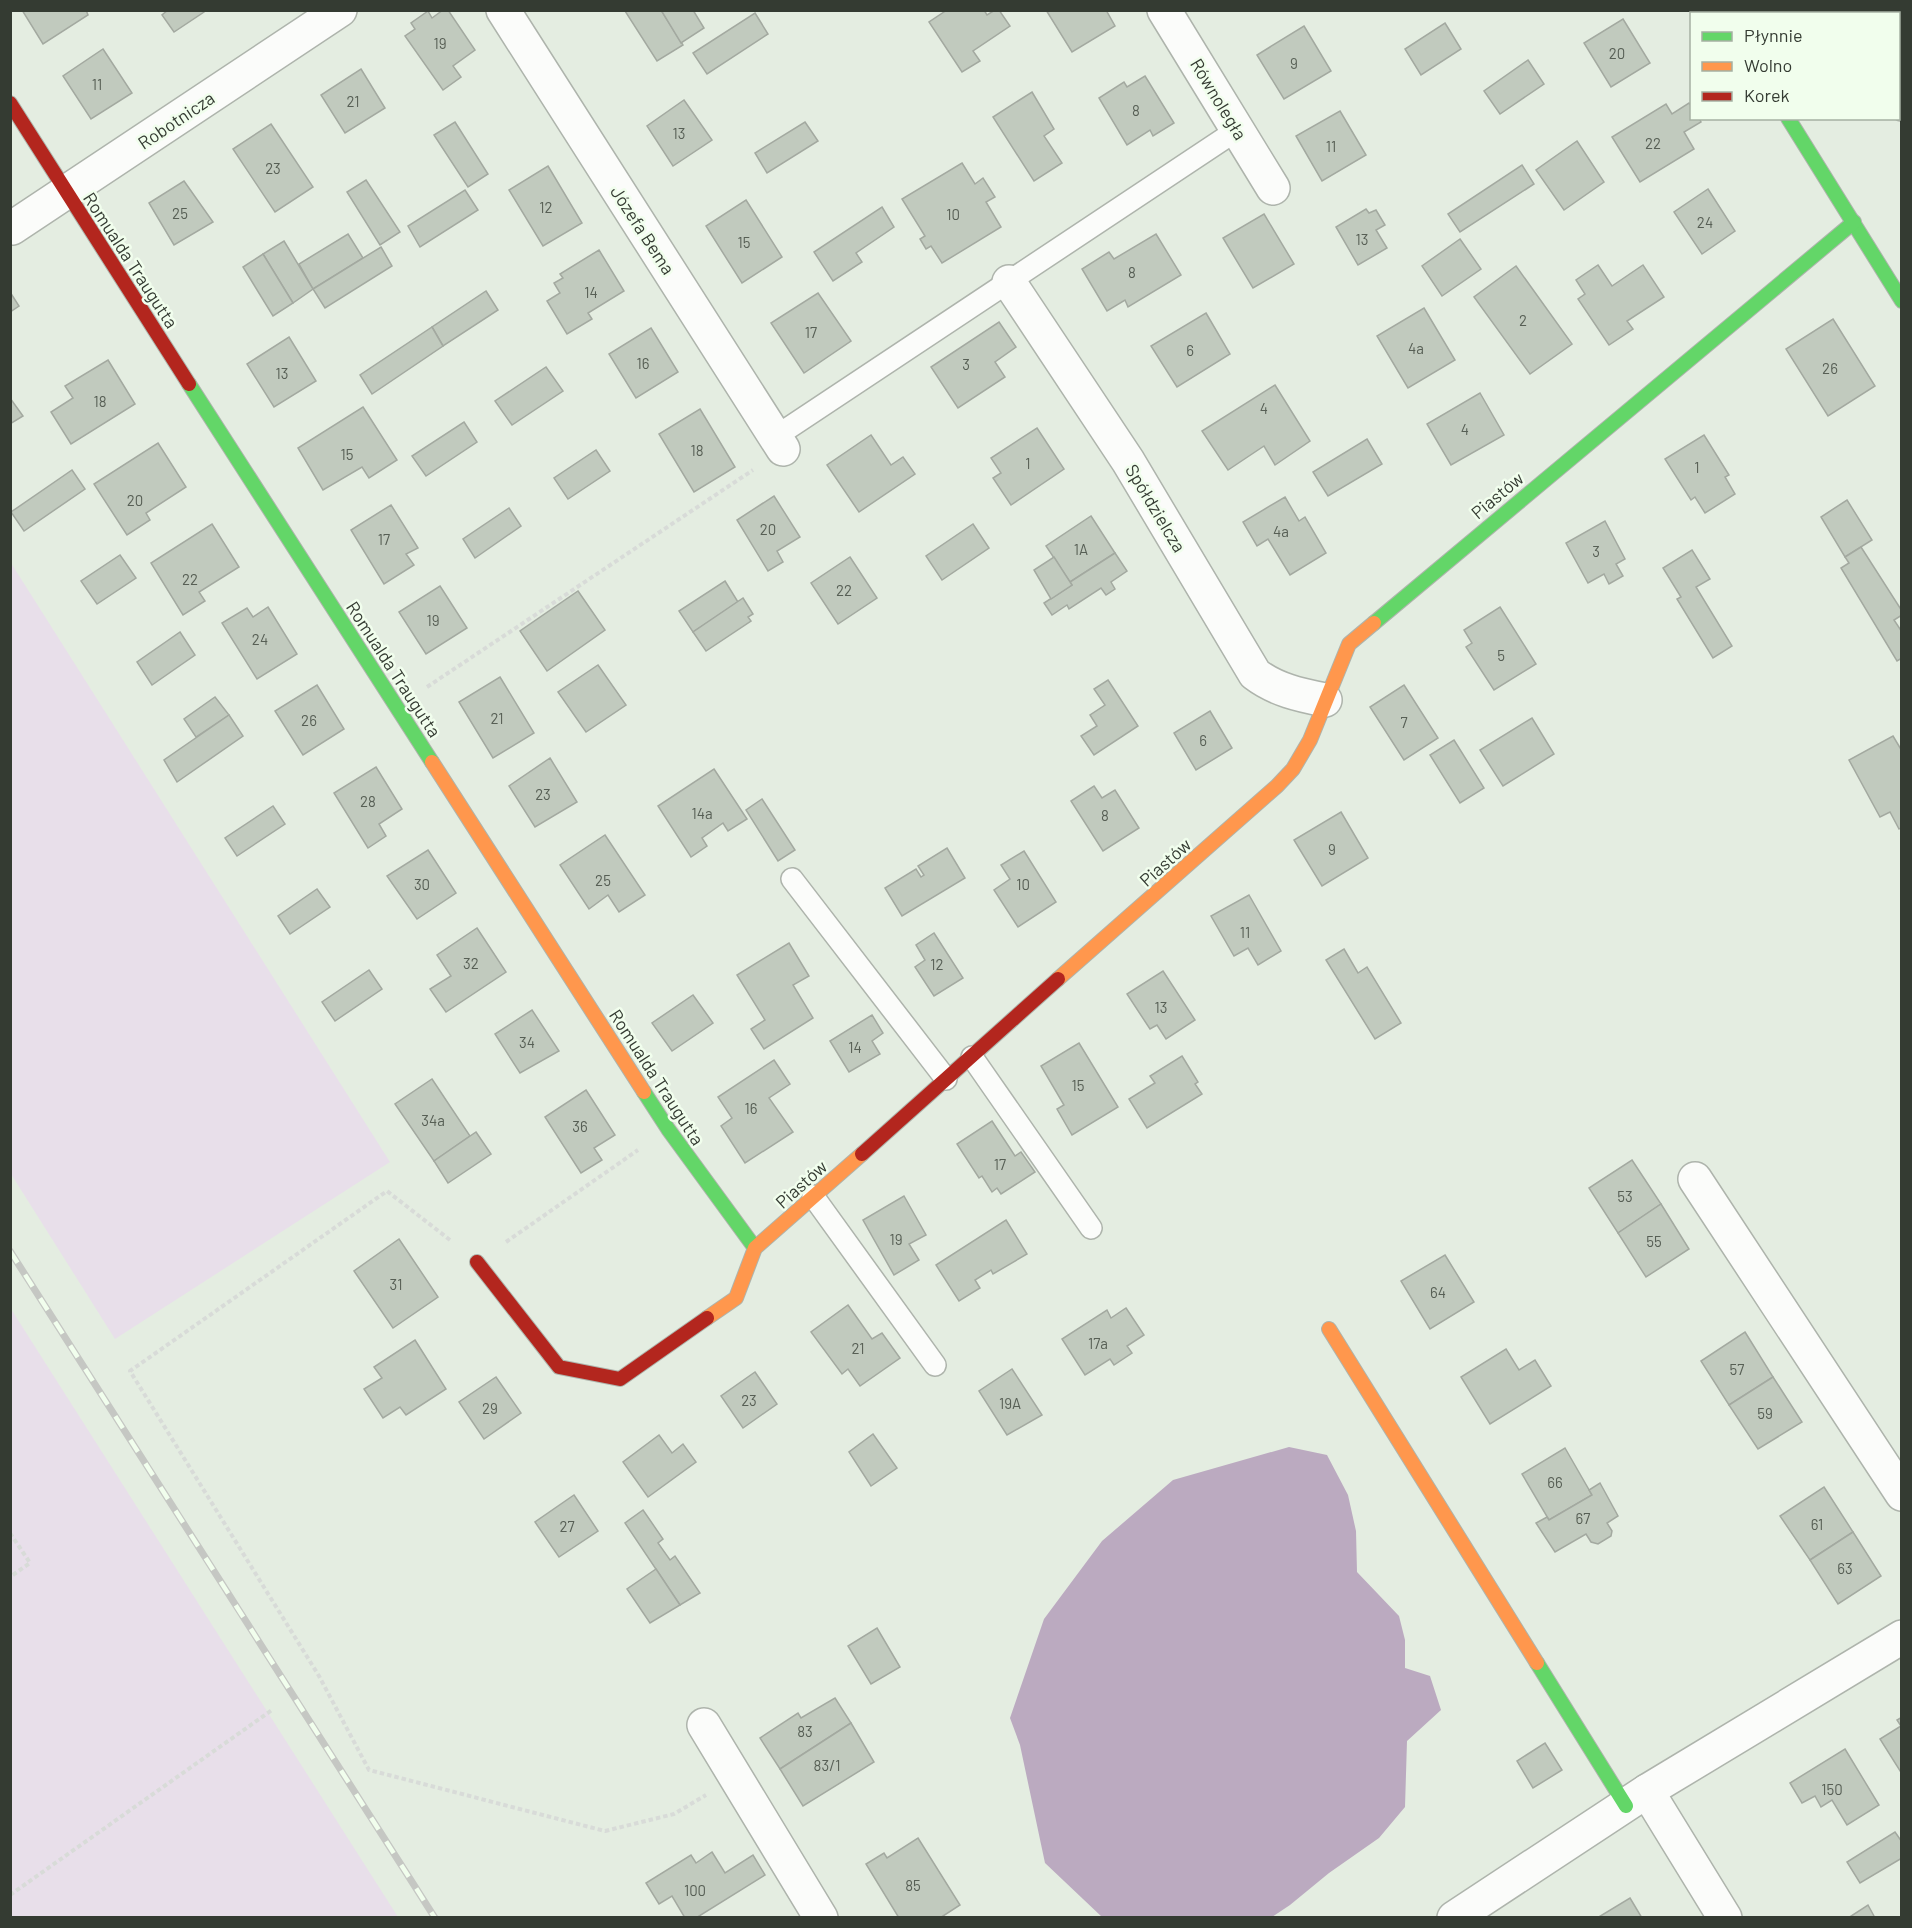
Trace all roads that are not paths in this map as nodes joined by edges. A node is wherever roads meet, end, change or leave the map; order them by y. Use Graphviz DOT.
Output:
graph roads {
  1 [pos="340,10"];
  2 [pos="503,10"];
  3 [pos="1164,10"];
  4 [pos="10,104"];
  5 [pos="1789,120"];
  6 [pos="1237,129"];
  7 [pos="1273,188"];
  8 [pos="66,193"];
  9 [pos="1854,222"];
  10 [pos="12,228"];
  11 [pos="1009,282"];
  12 [pos="1902,302"];
  13 [pos="779,443"];
  14 [pos="1325,700"];
  15 [pos="792,879"];
  16 [pos="972,1057"];
  17 [pos="946,1079"];
  18 [pos="1695,1179"];
  19 [pos="813,1196"];
  20 [pos="1091,1228"];
  21 [pos="755,1248"];
  22 [pos="477,1262"];
  23 [pos="1329,1329"];
  24 [pos="935,1365"];
  25 [pos="1902,1494"];
  26 [pos="1902,1637"];
  27 [pos="704,1725"];
  28 [pos="1637,1799"];
  29 [pos="821,1917"];
  30 [pos="1454,1917"];
  31 [pos="1725,1917"];
  1 -- 8 [label="street, Robotnicza"];
  2 -- 13 [label="street, Józefa Bema"];
  3 -- 6 [label="street, Równoległa"];
  4 -- 8 [label="street, Romualda Traugutta"];
  5 -- 9 [label="street"];
  6 -- 7 [label="street, Równoległa"];
  6 -- 11 [label="lane"];
  8 -- 10 [label="street, Robotnicza"];
  8 -- 21 [label="street, Romualda Traugutta"];
  9 -- 12 [label="street"];
  9 -- 14 [label="street, Piastów"];
  11 -- 13 [label="lane"];
  11 -- 14 [label="street, Spółdzielcza"];
  14 -- 16 [label="street, Piastów"];
  15 -- 17 [label="lane"];
  16 -- 17 [label="street, Piastów"];
  16 -- 20 [label="lane"];
  17 -- 19 [label="street, Piastów"];
  18 -- 25 [label="street"];
  19 -- 21 [label="street, Piastów"];
  19 -- 24 [label="lane"];
  21 -- 22 [label="street, Piastów"];
  23 -- 28 [label="street"];
  26 -- 28 [label="street"];
  27 -- 29 [label="street"];
  28 -- 30 [label="street"];
  28 -- 31 [label="street"];
}
